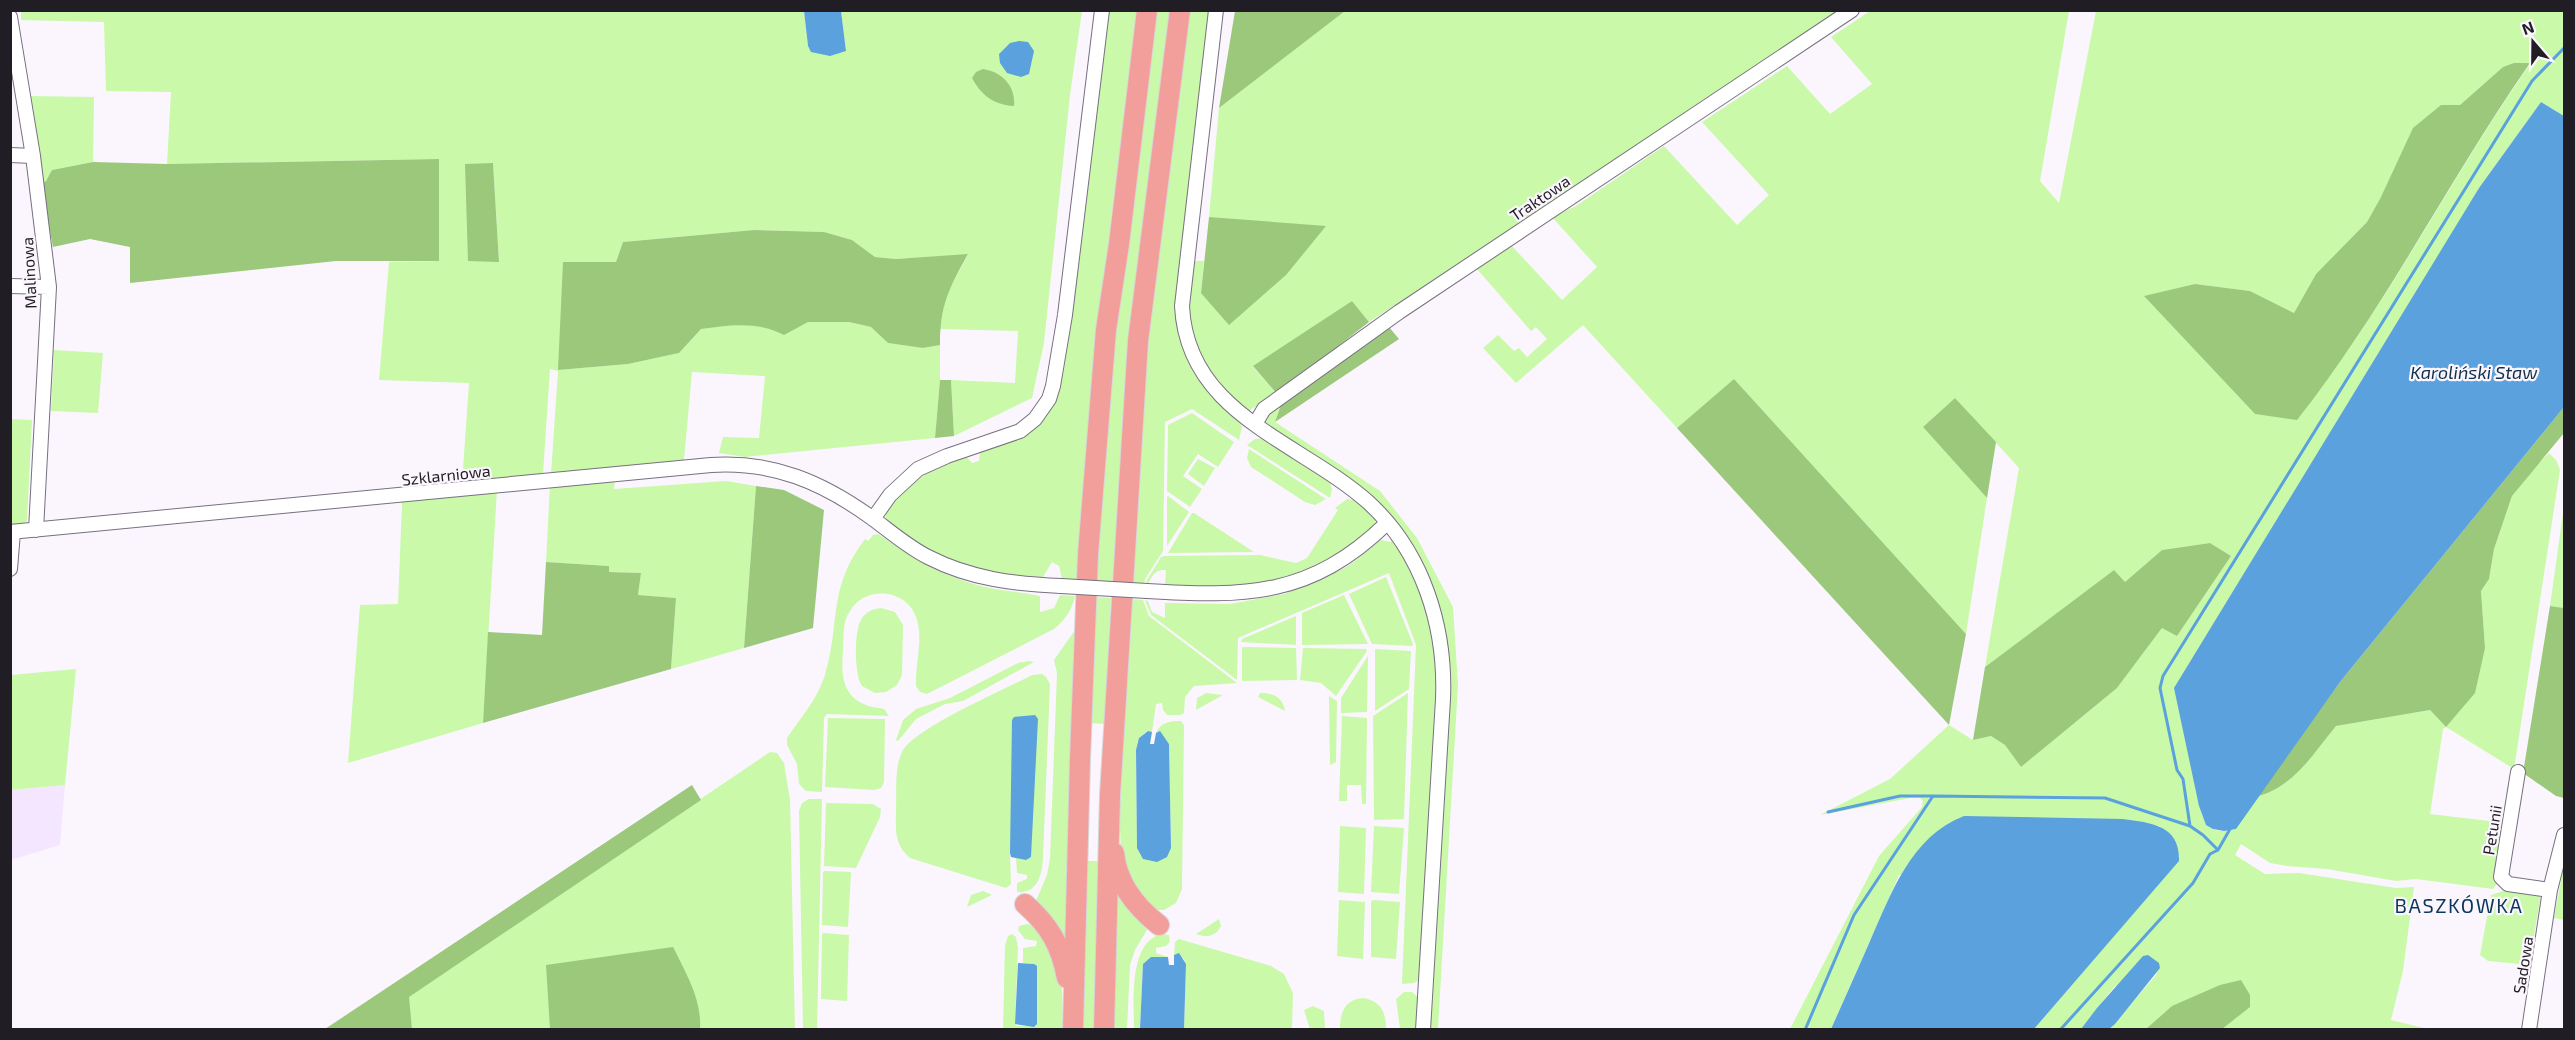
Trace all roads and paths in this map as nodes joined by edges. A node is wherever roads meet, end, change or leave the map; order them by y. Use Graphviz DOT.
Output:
graph roads {
  1 [pos="1102,10"];
  2 [pos="1147,10"];
  3 [pos="1180,10"];
  4 [pos="1216,10"];
  5 [pos="1852,10"];
  6 [pos="10,17"];
  7 [pos="10,156"];
  8 [pos="33,156"];
  9 [pos="10,286"];
  10 [pos="49,287"];
  11 [pos="1255,424"];
  12 [pos="873,519"];
  13 [pos="1387,523"];
  14 [pos="36,530"];
  15 [pos="11,532"];
  16 [pos="1088,554"];
  17 [pos="10,569"];
  18 [pos="1072,622"];
  19 [pos="2518,772"];
  20 [pos="1110,795"];
  21 [pos="2565,835"];
  22 [pos="2550,890"];
  23 [pos="1025,904"];
  24 [pos="1159,925"];
  25 [pos="1073,1029"];
  26 [pos="1104,1029"];
  27 [pos="1423,1029"];
  28 [pos="2529,1029"];
  1 -- 12 [label="street"];
  2 -- 16 [label="highway"];
  3 -- 20 [label="highway"];
  4 -- 11 [label="street"];
  5 -- 11 [label="street, Traktowa"];
  6 -- 8 [label="street, Malinowa"];
  7 -- 8 [label="street"];
  8 -- 10 [label="street, Malinowa"];
  9 -- 10 [label="street"];
  10 -- 14 [label="street, Malinowa"];
  11 -- 13 [label="street"];
  12 -- 13 [label="street, Szklarniowa, bridge"];
  12 -- 14 [label="street, Szklarniowa"];
  13 -- 27 [label="street"];
  14 -- 15 [label="street, Szklarniowa"];
  15 -- 17 [label="street"];
  16 -- 18 [label="highway"];
  16 -- 25 [label="highway"];
  19 -- 22 [label="street, Petunii"];
  20 -- 24 [label="highway"];
  20 -- 26 [label="highway"];
  21 -- 22 [label="street, Sadowa"];
  22 -- 28 [label="street, Sadowa"];
  23 -- 25 [label="highway"];
}
